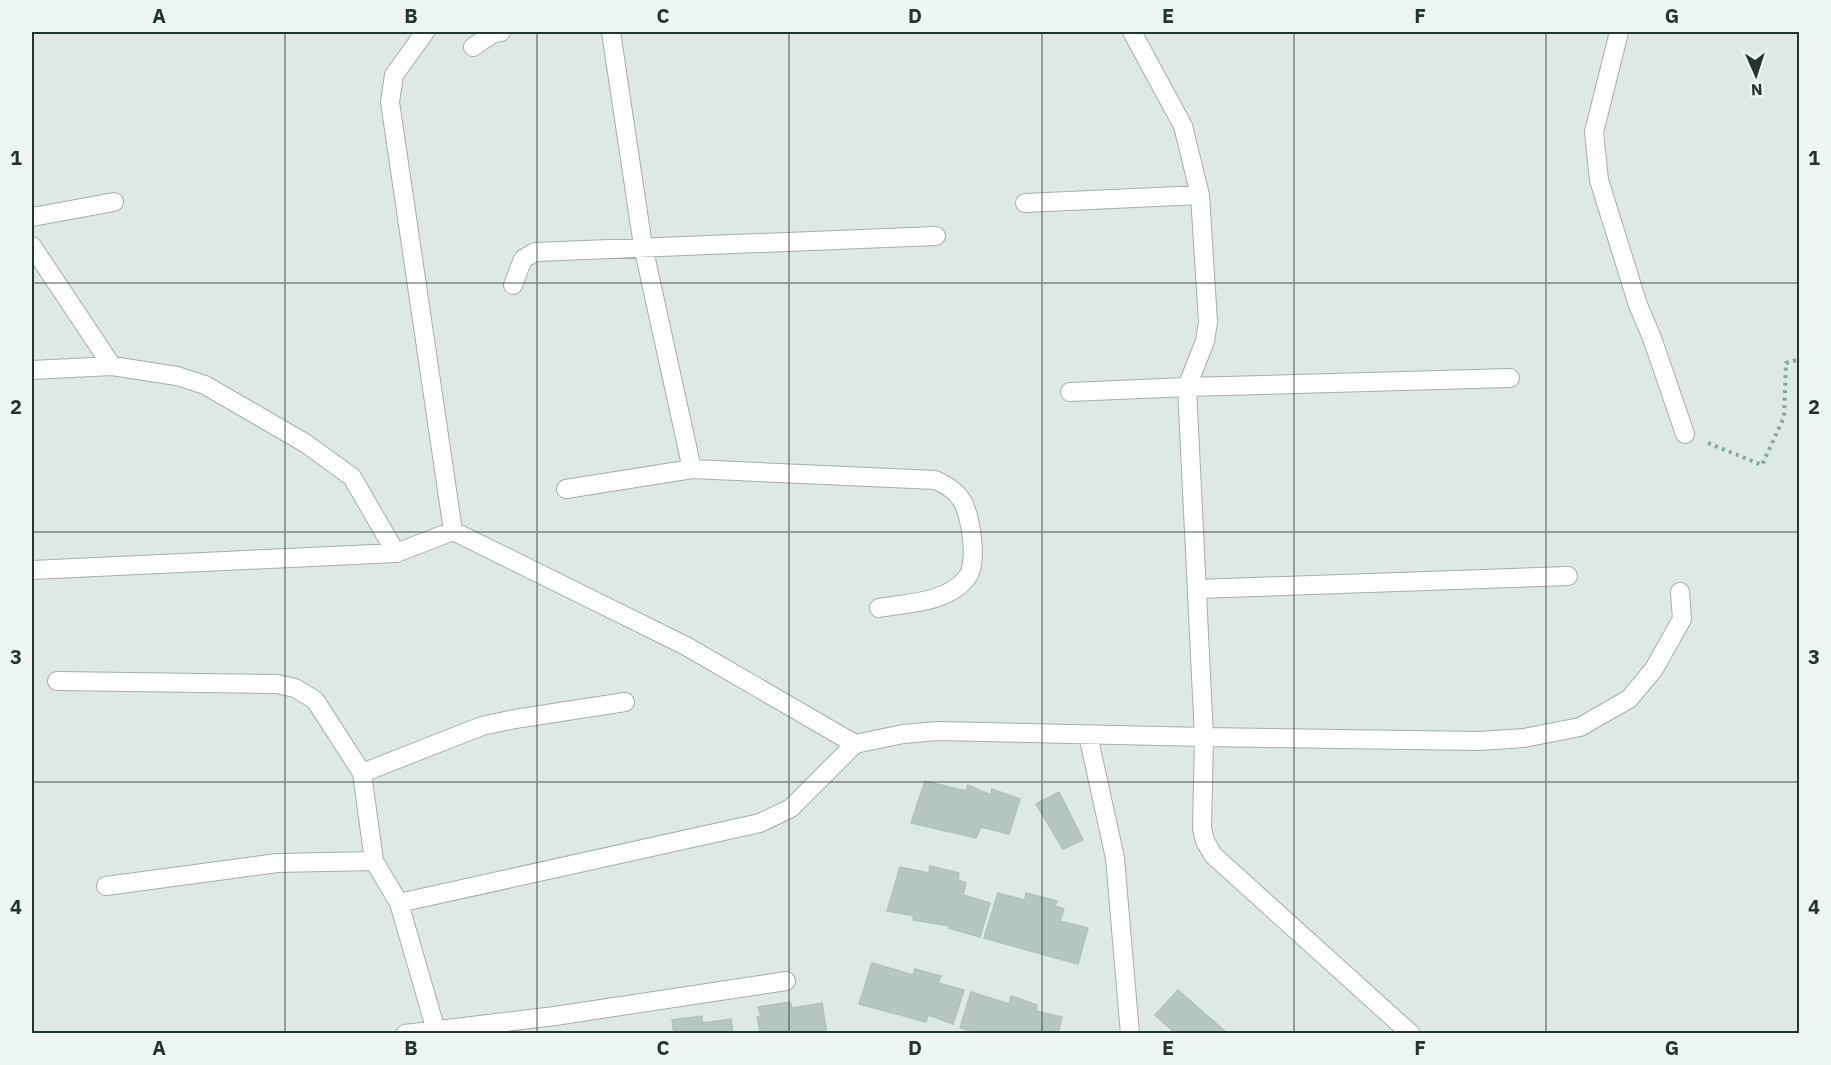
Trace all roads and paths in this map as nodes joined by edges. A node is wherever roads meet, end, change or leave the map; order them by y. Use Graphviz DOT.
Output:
graph roads {
  1 [pos="425,32"];
  2 [pos="501,32"];
  3 [pos="611,32"];
  4 [pos="1132,32"];
  5 [pos="1619,32"];
  6 [pos="473,47"];
  7 [pos="1200,195"];
  8 [pos="114,201"];
  9 [pos="1025,203"];
  10 [pos="32,217"];
  11 [pos="936,236"];
  12 [pos="32,246"];
  13 [pos="643,246"];
  14 [pos="513,285"];
  15 [pos="1800,359"];
  16 [pos="112,366"];
  17 [pos="32,370"];
  18 [pos="1510,378"];
  19 [pos="1187,387"];
  20 [pos="1070,392"];
  21 [pos="1685,434"];
  22 [pos="692,469"];
  23 [pos="566,489"];
  24 [pos="453,531"];
  25 [pos="396,553"];
  26 [pos="32,570"];
  27 [pos="1568,576"];
  28 [pos="1197,589"];
  29 [pos="1680,592"];
  30 [pos="879,608"];
  31 [pos="57,681"];
  32 [pos="625,702"];
  33 [pos="1088,735"];
  34 [pos="1204,737"];
  35 [pos="855,744"];
  36 [pos="362,773"];
  37 [pos="374,861"];
  38 [pos="106,886"];
  39 [pos="399,903"];
  40 [pos="786,981"];
  41 [pos="437,1031"];
  42 [pos="405,1034"];
  43 [pos="1130,1034"];
  44 [pos="1411,1034"];
  1 -- 24 [label="street"];
  2 -- 6 [label="street"];
  3 -- 13 [label="street"];
  4 -- 7 [label="street"];
  5 -- 21 [label="street"];
  7 -- 9 [label="street"];
  7 -- 19 [label="street"];
  8 -- 10 [label="street"];
  11 -- 13 [label="street"];
  12 -- 16 [label="street"];
  13 -- 14 [label="street"];
  13 -- 22 [label="street"];
  15 -- 21 [label="path"];
  16 -- 17 [label="street"];
  16 -- 25 [label="street"];
  18 -- 19 [label="street"];
  19 -- 20 [label="street"];
  19 -- 28 [label="street"];
  22 -- 23 [label="street"];
  22 -- 30 [label="street"];
  24 -- 25 [label="street"];
  24 -- 35 [label="street"];
  25 -- 26 [label="street"];
  27 -- 28 [label="street"];
  28 -- 34 [label="street"];
  29 -- 34 [label="street"];
  31 -- 36 [label="street"];
  32 -- 36 [label="street"];
  33 -- 34 [label="street"];
  33 -- 35 [label="street"];
  33 -- 43 [label="street"];
  34 -- 44 [label="street"];
  35 -- 39 [label="street"];
  36 -- 37 [label="street"];
  37 -- 38 [label="street"];
  37 -- 39 [label="street"];
  39 -- 41 [label="street"];
  40 -- 41 [label="street"];
  41 -- 42 [label="street"];
}
